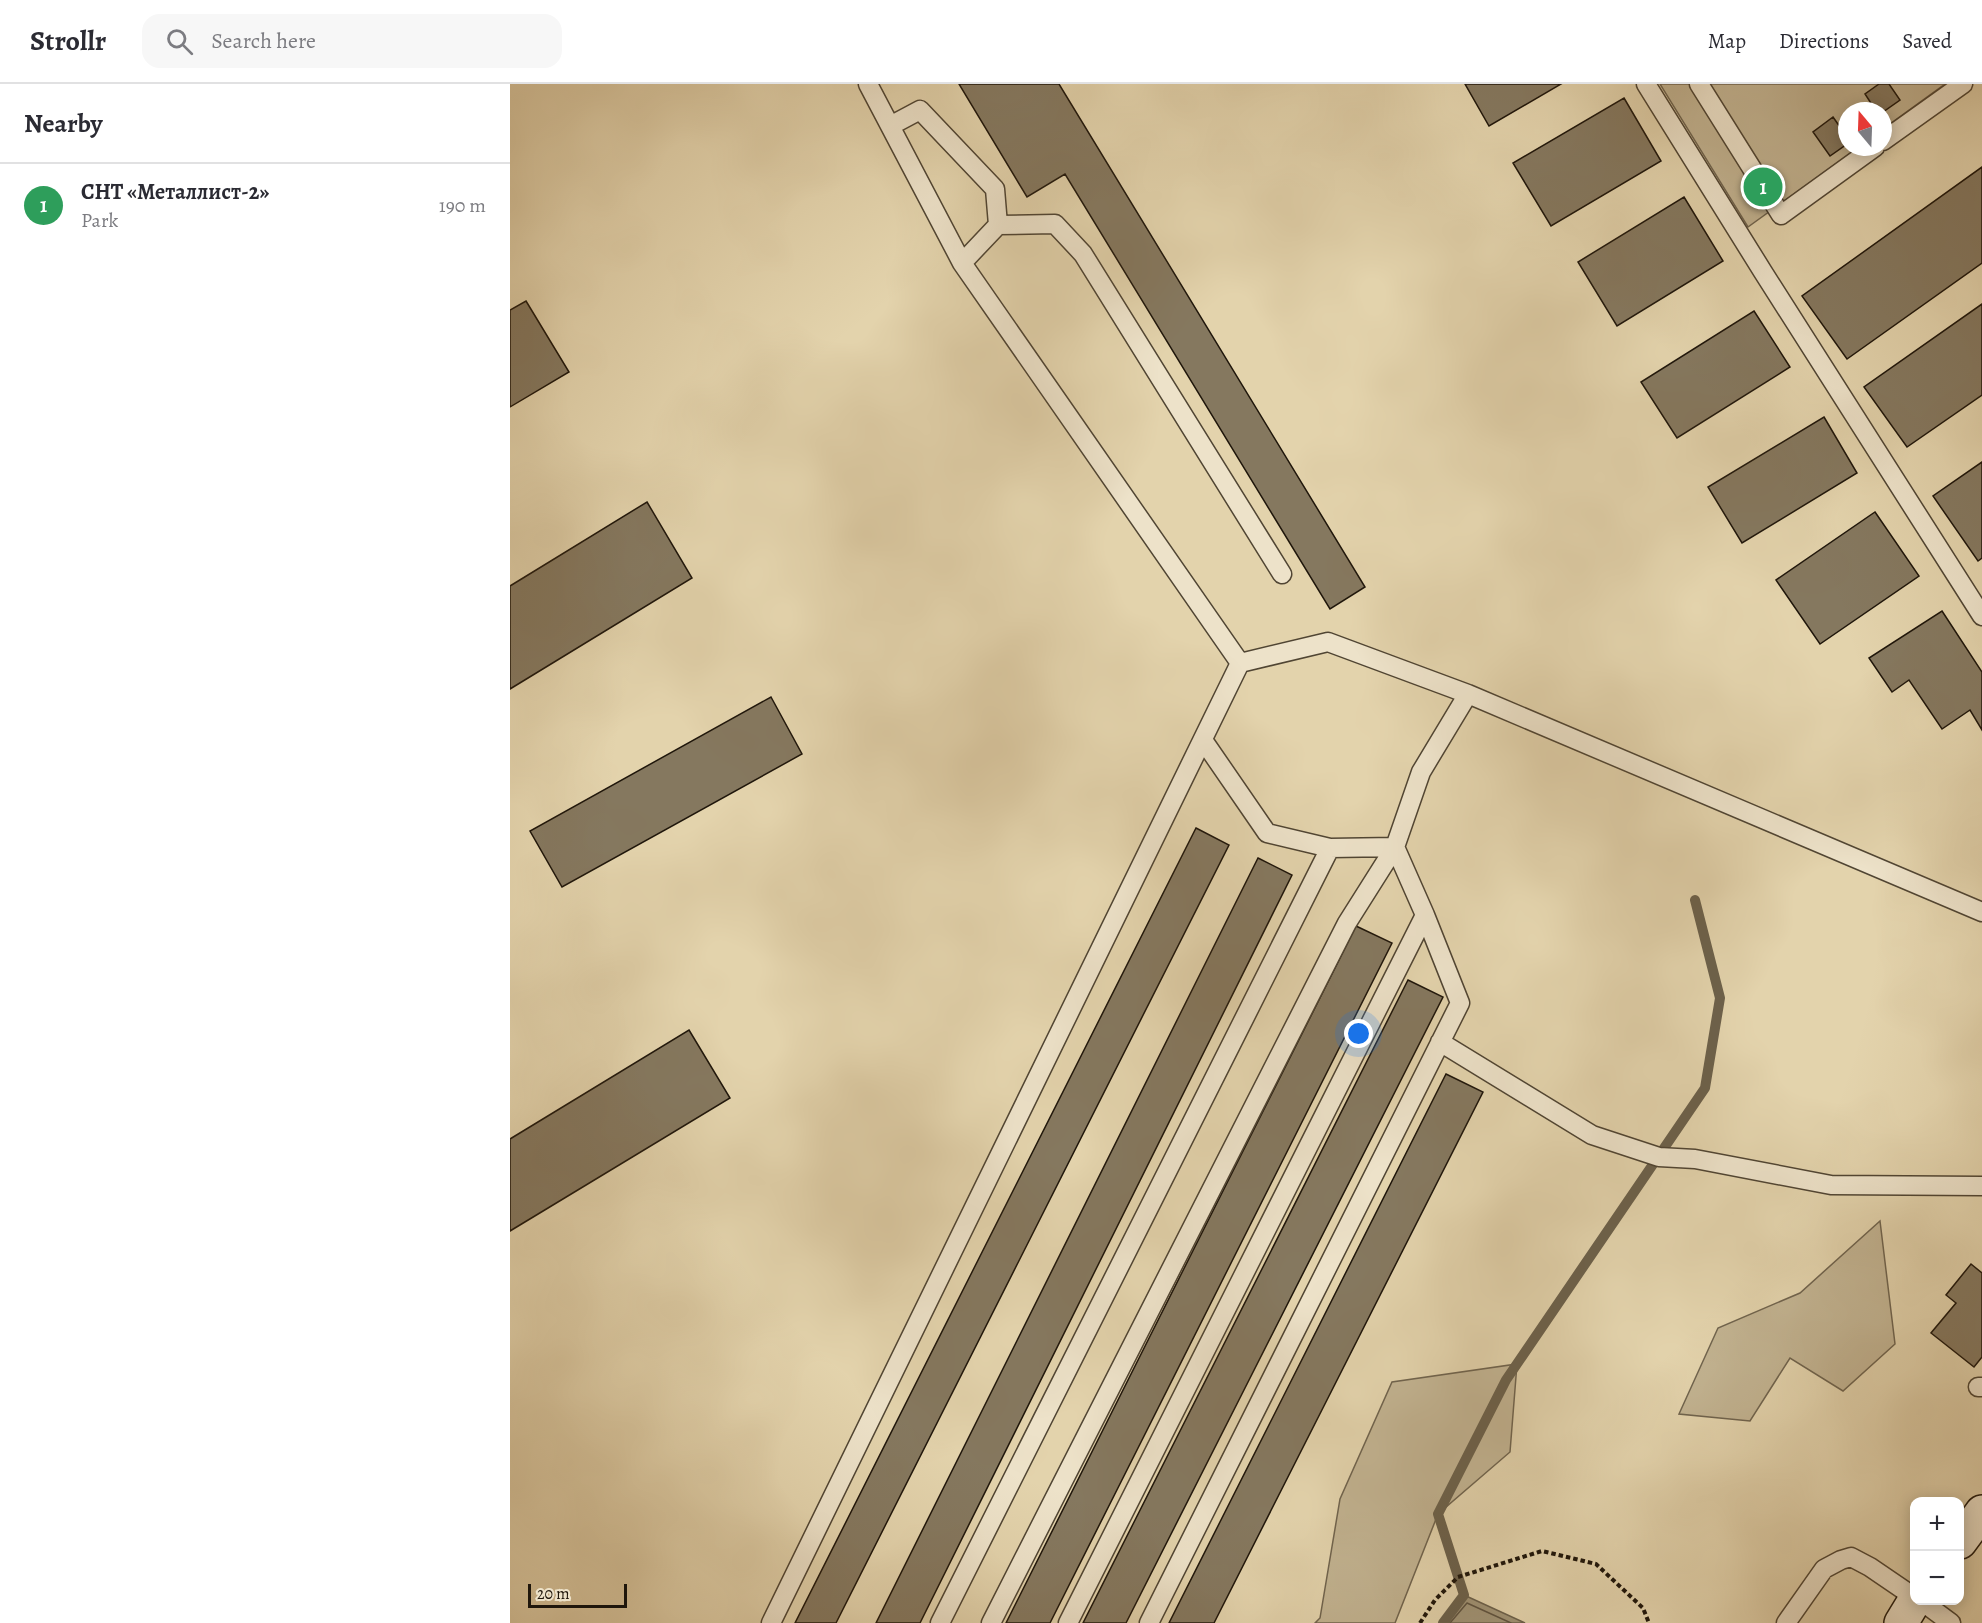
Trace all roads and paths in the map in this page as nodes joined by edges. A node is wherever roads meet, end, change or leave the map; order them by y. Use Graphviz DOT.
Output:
graph roads {
  1 [pos="868,84"];
  2 [pos="1646,84"];
  3 [pos="1699,84"];
  4 [pos="1963,84"];
  5 [pos="890,126"];
  6 [pos="1892,135"];
  7 [pos="1863,156"];
  8 [pos="998,225"];
  9 [pos="962,263"];
  10 [pos="1282,574"];
  11 [pos="1982,616"];
  12 [pos="1240,663"];
  13 [pos="1468,694"];
  14 [pos="1203,740"];
  15 [pos="1330,848"];
  16 [pos="1395,848"];
  17 [pos="1982,912"];
  18 [pos="1425,915"];
  19 [pos="1440,1042"];
  20 [pos="1982,1186"];
  21 [pos="1982,1512"];
  22 [pos="1964,1535"];
  23 [pos="1910,1595"];
  24 [pos="1912,1605"];
  25 [pos="1927,1605"];
  26 [pos="771,1623"];
  27 [pos="940,1623"];
  28 [pos="992,1623"];
  29 [pos="1068,1623"];
  30 [pos="1149,1623"];
  31 [pos="1420,1623"];
  32 [pos="1648,1623"];
  33 [pos="1786,1623"];
  34 [pos="1901,1623"];
  35 [pos="1951,1623"];
  1 -- 5 [label="lane"];
  2 -- 11 [label="lane"];
  3 -- 7 [label="lane"];
  4 -- 6 [label="lane"];
  5 -- 8 [label="lane"];
  5 -- 9 [label="lane"];
  8 -- 9 [label="lane"];
  8 -- 10 [label="lane"];
  9 -- 12 [label="lane"];
  12 -- 13 [label="lane"];
  12 -- 14 [label="lane"];
  13 -- 16 [label="lane"];
  13 -- 17 [label="lane"];
  14 -- 15 [label="lane"];
  14 -- 26 [label="lane"];
  15 -- 16 [label="lane"];
  15 -- 27 [label="lane"];
  16 -- 18 [label="lane"];
  16 -- 28 [label="lane"];
  18 -- 19 [label="lane"];
  18 -- 29 [label="lane"];
  19 -- 20 [label="lane"];
  19 -- 30 [label="lane"];
  21 -- 22 [label="street"];
  23 -- 33 [label="lane"];
  24 -- 34 [label="street"];
  25 -- 35 [label="lane"];
  31 -- 32 [label="path"];
}
